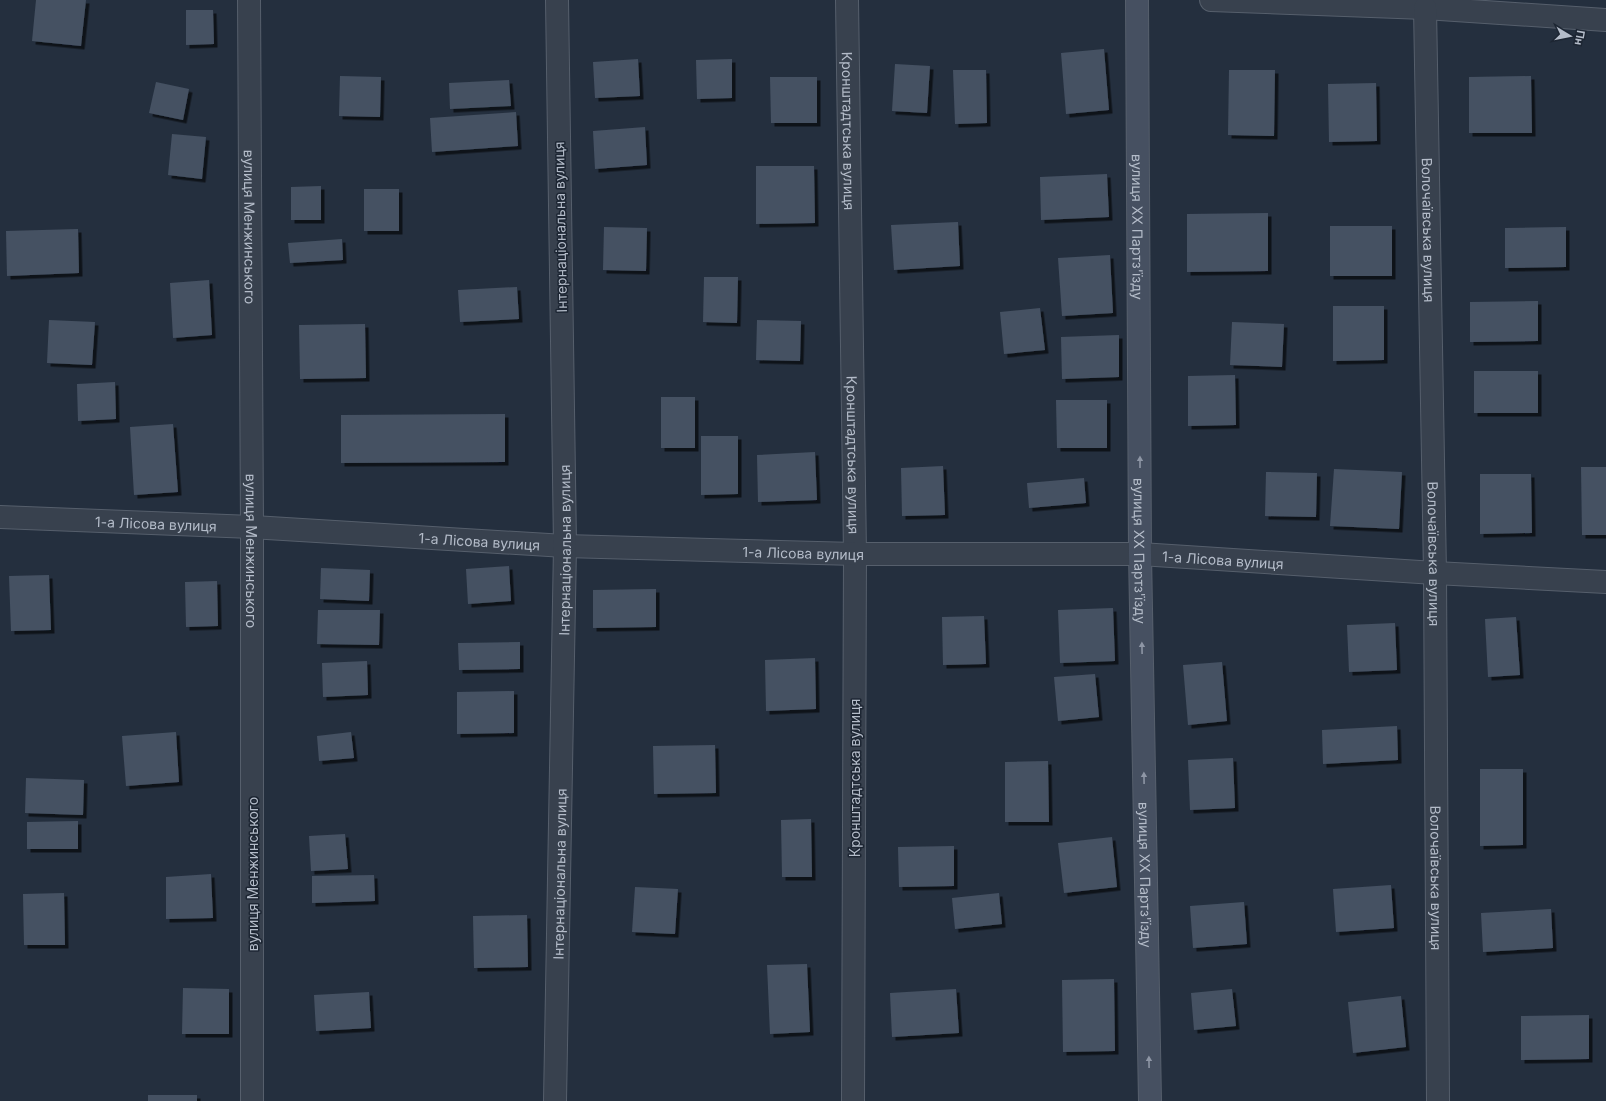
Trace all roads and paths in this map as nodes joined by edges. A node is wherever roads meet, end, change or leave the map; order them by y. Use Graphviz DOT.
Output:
graph roads {
  1 [pos="249,0"];
  2 [pos="557,0"];
  3 [pos="847,0"];
  4 [pos="1137,0"];
  5 [pos="1211,0"];
  6 [pos="1425,8"];
  7 [pos="1606,20"];
  8 [pos="0,517"];
  9 [pos="252,527"];
  10 [pos="565,546"];
  11 [pos="855,554"];
  12 [pos="1140,554"];
  13 [pos="1435,573"];
  14 [pos="1606,582"];
  15 [pos="252,1101"];
  16 [pos="555,1101"];
  17 [pos="854,1101"];
  18 [pos="1150,1101"];
  19 [pos="1438,1101"];
  1 -- 9 [label="street, вулиця Менжинського"];
  2 -- 10 [label="street, Інтернаціональна вулиця"];
  3 -- 11 [label="street, Кронштадтська вулиця"];
  12 -- 4 [label="street, вулиця XX Партз'їзду, one-way"];
  5 -- 6 [label="street"];
  6 -- 7 [label="street"];
  6 -- 13 [label="street, Волочаївська вулиця"];
  8 -- 9 [label="street, 1-а Лісова вулиця"];
  9 -- 10 [label="street, 1-а Лісова вулиця"];
  9 -- 15 [label="street, вулиця Менжинського"];
  10 -- 11 [label="street, 1-а Лісова вулиця"];
  10 -- 16 [label="street, Інтернаціональна вулиця"];
  11 -- 12 [label="street, 1-а Лісова вулиця"];
  11 -- 17 [label="street, Кронштадтська вулиця"];
  12 -- 13 [label="street, 1-а Лісова вулиця"];
  18 -- 12 [label="street, вулиця XX Партз'їзду, one-way"];
  13 -- 14 [label="street, 1-а Лісова вулиця"];
  13 -- 19 [label="street, Волочаївська вулиця"];
}
